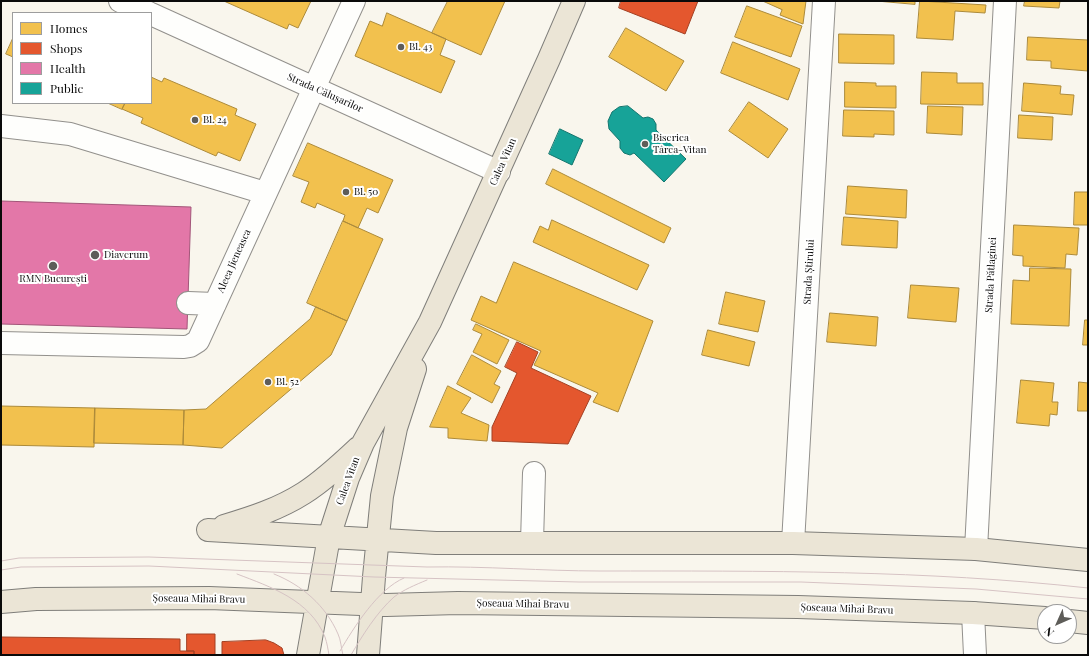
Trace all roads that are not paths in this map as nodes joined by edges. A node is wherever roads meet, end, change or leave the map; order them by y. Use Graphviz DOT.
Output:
graph roads {
  1 [pos="120,1"];
  2 [pos="354,1"];
  3 [pos="574,1"];
  4 [pos="824,1"];
  5 [pos="1005,1"];
  6 [pos="148,12"];
  7 [pos="152,14"];
  8 [pos="314,88"];
  9 [pos="1,126"];
  10 [pos="499,172"];
  11 [pos="265,193"];
  12 [pos="188,303"];
  13 [pos="215,304"];
  14 [pos="430,322"];
  15 [pos="1,343"];
  16 [pos="363,443"];
  17 [pos="534,473"];
  18 [pos="329,537"];
  19 [pos="377,540"];
  20 [pos="532,542"];
  21 [pos="794,543"];
  22 [pos="976,549"];
  23 [pos="1088,560"];
  24 [pos="1,602"];
  25 [pos="317,602"];
  26 [pos="371,604"];
  27 [pos="973,613"];
  28 [pos="1037,617"];
  29 [pos="1077,622"];
  30 [pos="1088,623"];
  31 [pos="308,655"];
  32 [pos="368,655"];
  33 [pos="975,655"];
  1 -- 6 [label="street, Strada Călușarilor"];
  2 -- 8 [label="street, Aleea Jieneasca"];
  3 -- 10 [label="main road, Calea Vitan"];
  4 -- 21 [label="street, Strada Știrului"];
  5 -- 22 [label="street, Strada Pătlaginei"];
  7 -- 8 [label="street, Strada Călușarilor"];
  8 -- 10 [label="street, Strada Călușarilor"];
  8 -- 11 [label="street, Aleea Jieneasca"];
  9 -- 11 [label="street"];
  10 -- 14 [label="main road, Calea Vitan"];
  11 -- 13 [label="street, Aleea Jieneasca"];
  12 -- 13 [label="street"];
  13 -- 15 [label="street, Aleea Jieneasca"];
  14 -- 16 [label="main road, Calea Vitan"];
  14 -- 19 [label="main road, Calea Vitan"];
  16 -- 18 [label="main road, Calea Vitan"];
  16 -- 18 [label="main road"];
  17 -- 20 [label="street"];
  18 -- 19 [label="main road"];
  18 -- 25 [label="main road, Calea Vitan"];
  19 -- 20 [label="main road"];
  19 -- 26 [label="main road, Calea Vitan"];
  20 -- 21 [label="main road"];
  21 -- 22 [label="main road"];
  22 -- 23 [label="main road"];
  24 -- 25 [label="main road, Șoseaua Mihai Bravu"];
  25 -- 26 [label="main road, Șoseaua Mihai Bravu"];
  25 -- 31 [label="main road, Calea Vitan"];
  26 -- 27 [label="main road, Șoseaua Mihai Bravu"];
  26 -- 32 [label="main road, Calea Vitan"];
  27 -- 28 [label="main road, Șoseaua Mihai Bravu"];
  27 -- 33 [label="street"];
  29 -- 30 [label="main road"];
}
